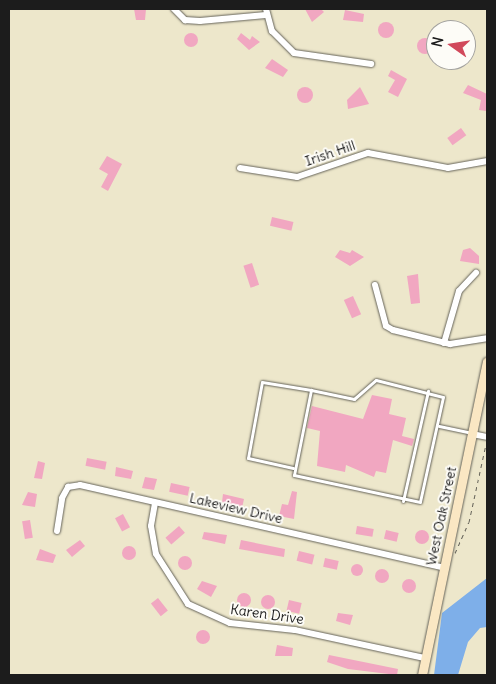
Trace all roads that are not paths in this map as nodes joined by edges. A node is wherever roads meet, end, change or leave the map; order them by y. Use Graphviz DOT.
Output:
graph roads {
  1 [pos="174,9"];
  2 [pos="266,12"];
  3 [pos="371,64"];
  4 [pos="487,161"];
  5 [pos="240,168"];
  6 [pos="476,273"];
  7 [pos="375,285"];
  8 [pos="487,338"];
  9 [pos="444,343"];
  10 [pos="487,362"];
  11 [pos="311,390"];
  12 [pos="428,391"];
  13 [pos="438,426"];
  14 [pos="472,434"];
  15 [pos="487,440"];
  16 [pos="293,468"];
  17 [pos="403,502"];
  18 [pos="155,503"];
  19 [pos="57,531"];
  20 [pos="444,568"];
  21 [pos="425,658"];
  22 [pos="422,675"];
  1 -- 2 [label="street"];
  2 -- 3 [label="street"];
  4 -- 5 [label="street, Irish Hill"];
  6 -- 9 [label="street"];
  7 -- 9 [label="street"];
  8 -- 9 [label="street"];
  10 -- 14 [label="main road, West Oak Street"];
  11 -- 12 [label="lane"];
  11 -- 16 [label="lane"];
  11 -- 16 [label="lane"];
  12 -- 13 [label="lane"];
  12 -- 17 [label="lane"];
  13 -- 14 [label="lane"];
  13 -- 17 [label="lane"];
  14 -- 15 [label="street"];
  14 -- 20 [label="main road, West Oak Street"];
  16 -- 17 [label="lane"];
  18 -- 19 [label="street, Lakeview Drive"];
  18 -- 20 [label="street, Lakeview Drive"];
  18 -- 21 [label="street, Karen Drive"];
  20 -- 21 [label="main road, West Oak Street"];
  21 -- 22 [label="main road, West Oak Street"];
}
